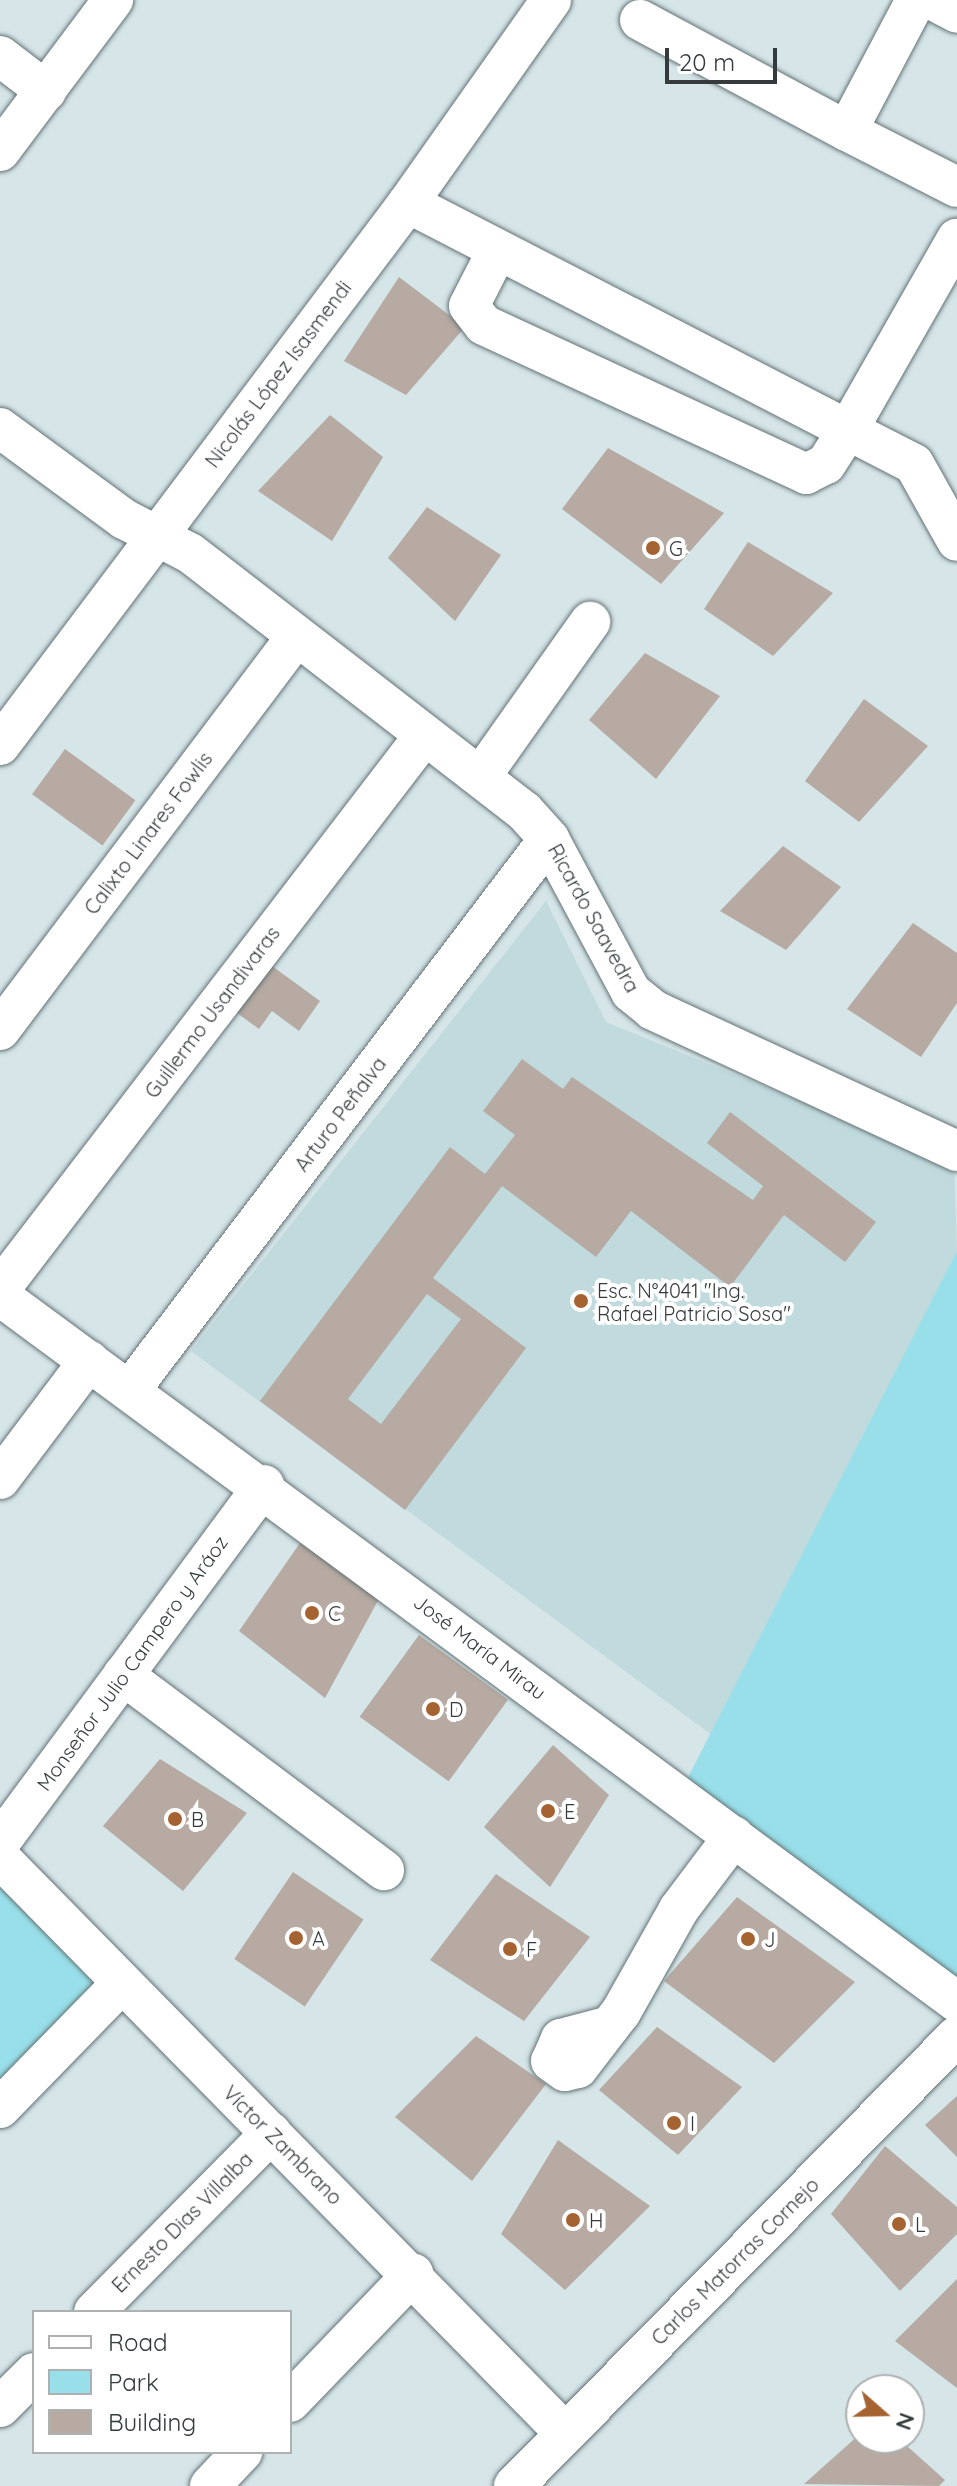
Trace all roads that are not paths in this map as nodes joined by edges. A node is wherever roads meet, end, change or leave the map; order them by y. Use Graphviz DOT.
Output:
graph roads {
  1 [pos="113,0"];
  2 [pos="916,0"];
  3 [pos="933,0"];
  4 [pos="544,2"];
  5 [pos="957,13"];
  6 [pos="640,20"];
  7 [pos="0,56"];
  8 [pos="46,91"];
  9 [pos="847,131"];
  10 [pos="0,151"];
  11 [pos="957,187"];
  12 [pos="408,203"];
  13 [pos="957,239"];
  14 [pos="496,253"];
  15 [pos="0,428"];
  16 [pos="849,428"];
  17 [pos="154,538"];
  18 [pos="957,541"];
  19 [pos="590,622"];
  20 [pos="297,636"];
  21 [pos="424,736"];
  22 [pos="0,745"];
  23 [pos="481,776"];
  24 [pos="549,839"];
  25 [pos="0,1030"];
  26 [pos="957,1151"];
  27 [pos="0,1289"];
  28 [pos="0,1296"];
  29 [pos="89,1361"];
  30 [pos="130,1390"];
  31 [pos="0,1479"];
  32 [pos="264,1485"];
  33 [pos="123,1675"];
  34 [pos="734,1836"];
  35 [pos="0,1842"];
  36 [pos="0,1858"];
  37 [pos="384,1870"];
  38 [pos="120,1985"];
  39 [pos="957,2002"];
  40 [pos="610,2026"];
  41 [pos="957,2036"];
  42 [pos="0,2108"];
  43 [pos="271,2133"];
  44 [pos="413,2274"];
  45 [pos="96,2310"];
  46 [pos="32,2375"];
  47 [pos="292,2400"];
  48 [pos="0,2407"];
  49 [pos="565,2433"];
  50 [pos="240,2454"];
  51 [pos="210,2486"];
  52 [pos="514,2486"];
  1 -- 8 [label="street"];
  2 -- 9 [label="street"];
  3 -- 5 [label="street"];
  4 -- 12 [label="street, Nicolás López Isasmendi"];
  6 -- 9 [label="street"];
  7 -- 8 [label="street"];
  8 -- 10 [label="street"];
  9 -- 11 [label="street"];
  12 -- 14 [label="street"];
  12 -- 17 [label="street, Nicolás López Isasmendi"];
  13 -- 16 [label="street"];
  14 -- 16 [label="street"];
  14 -- 16 [label="street"];
  15 -- 17 [label="street, Ricardo Saavedra"];
  16 -- 18 [label="street"];
  17 -- 20 [label="street, Ricardo Saavedra"];
  17 -- 22 [label="street, Nicolás López Isasmendi"];
  19 -- 23 [label="street"];
  20 -- 21 [label="street, Ricardo Saavedra"];
  20 -- 25 [label="street, Calixto Linares Fowlis"];
  21 -- 23 [label="street, Ricardo Saavedra"];
  21 -- 27 [label="street, Guillermo Usandivaras"];
  23 -- 24 [label="street, Ricardo Saavedra"];
  24 -- 26 [label="street, Ricardo Saavedra"];
  24 -- 30 [label="street, Arturo Peñalva"];
  28 -- 29 [label="street, José María Mirau"];
  29 -- 30 [label="street, José María Mirau"];
  29 -- 31 [label="street"];
  30 -- 32 [label="street, José María Mirau"];
  32 -- 33 [label="street, Monseñor Julio Campero y Aráoz"];
  32 -- 34 [label="street, José María Mirau"];
  33 -- 35 [label="street, Monseñor Julio Campero y Aráoz"];
  33 -- 37 [label="street"];
  34 -- 39 [label="street, José María Mirau"];
  34 -- 40 [label="street"];
  36 -- 38 [label="street, Víctor Zambrano"];
  38 -- 42 [label="street"];
  38 -- 43 [label="street, Víctor Zambrano"];
  41 -- 49 [label="street, Carlos Matorras Cornejo"];
  43 -- 44 [label="street, Víctor Zambrano"];
  43 -- 45 [label="street, Ernesto Dias Villalba"];
  44 -- 47 [label="street"];
  44 -- 49 [label="street, Víctor Zambrano"];
  46 -- 48 [label="street"];
  49 -- 52 [label="street, Carlos Matorras Cornejo"];
  50 -- 51 [label="street"];
}
